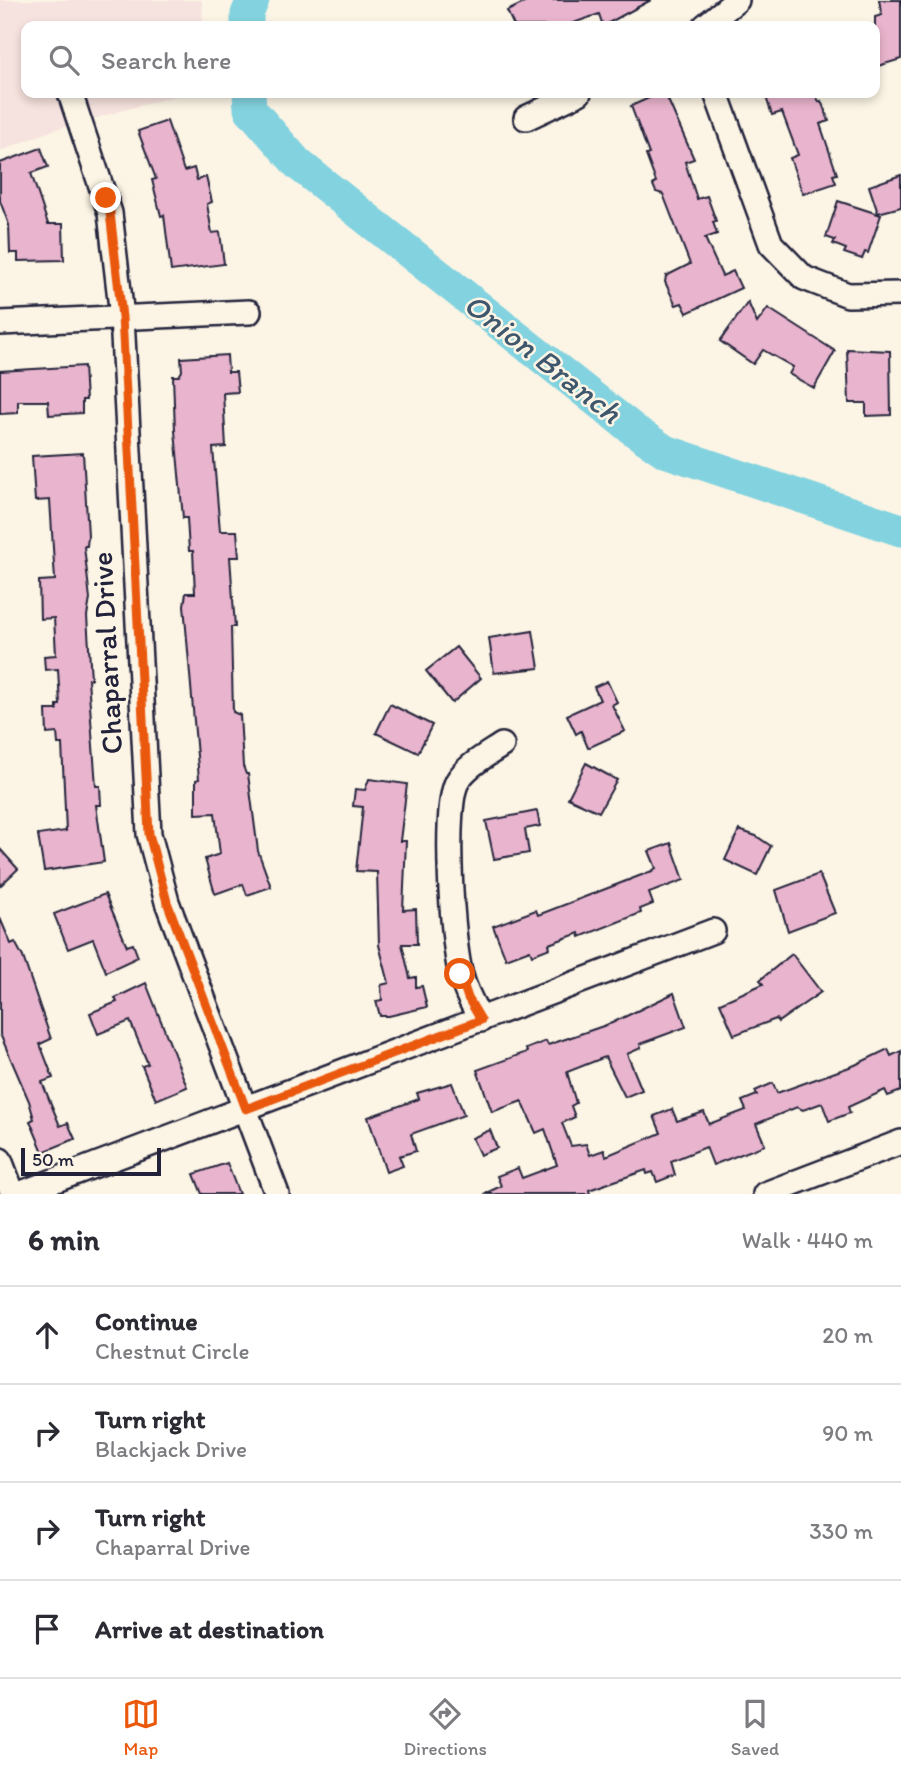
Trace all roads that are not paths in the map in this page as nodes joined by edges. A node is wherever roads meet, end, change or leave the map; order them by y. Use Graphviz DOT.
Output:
graph roads {
  1 [pos="737,0"];
  2 [pos="711,21"];
  3 [pos="72,98"];
  4 [pos="568,98"];
  5 [pos="718,98"];
  6 [pos="526,118"];
  7 [pos="901,294"];
  8 [pos="249,312"];
  9 [pos="122,317"];
  10 [pos="0,323"];
  11 [pos="502,745"];
  12 [pos="713,931"];
  13 [pos="481,1020"];
  14 [pos="246,1109"];
  15 [pos="901,1142"];
  16 [pos="0,1160"];
  17 [pos="13,1194"];
  18 [pos="19,1194"];
  19 [pos="277,1194"];
  20 [pos="765,1194"];
  1 -- 2 [label="street"];
  3 -- 9 [label="street, Chaparral Drive"];
  4 -- 6 [label="street"];
  5 -- 7 [label="street"];
  8 -- 9 [label="street"];
  9 -- 10 [label="street"];
  9 -- 14 [label="street, Chaparral Drive"];
  11 -- 13 [label="street"];
  12 -- 13 [label="street"];
  13 -- 14 [label="street"];
  14 -- 18 [label="street"];
  14 -- 19 [label="street, Chaparral Drive"];
  15 -- 20 [label="street"];
  16 -- 17 [label="street"];
}
